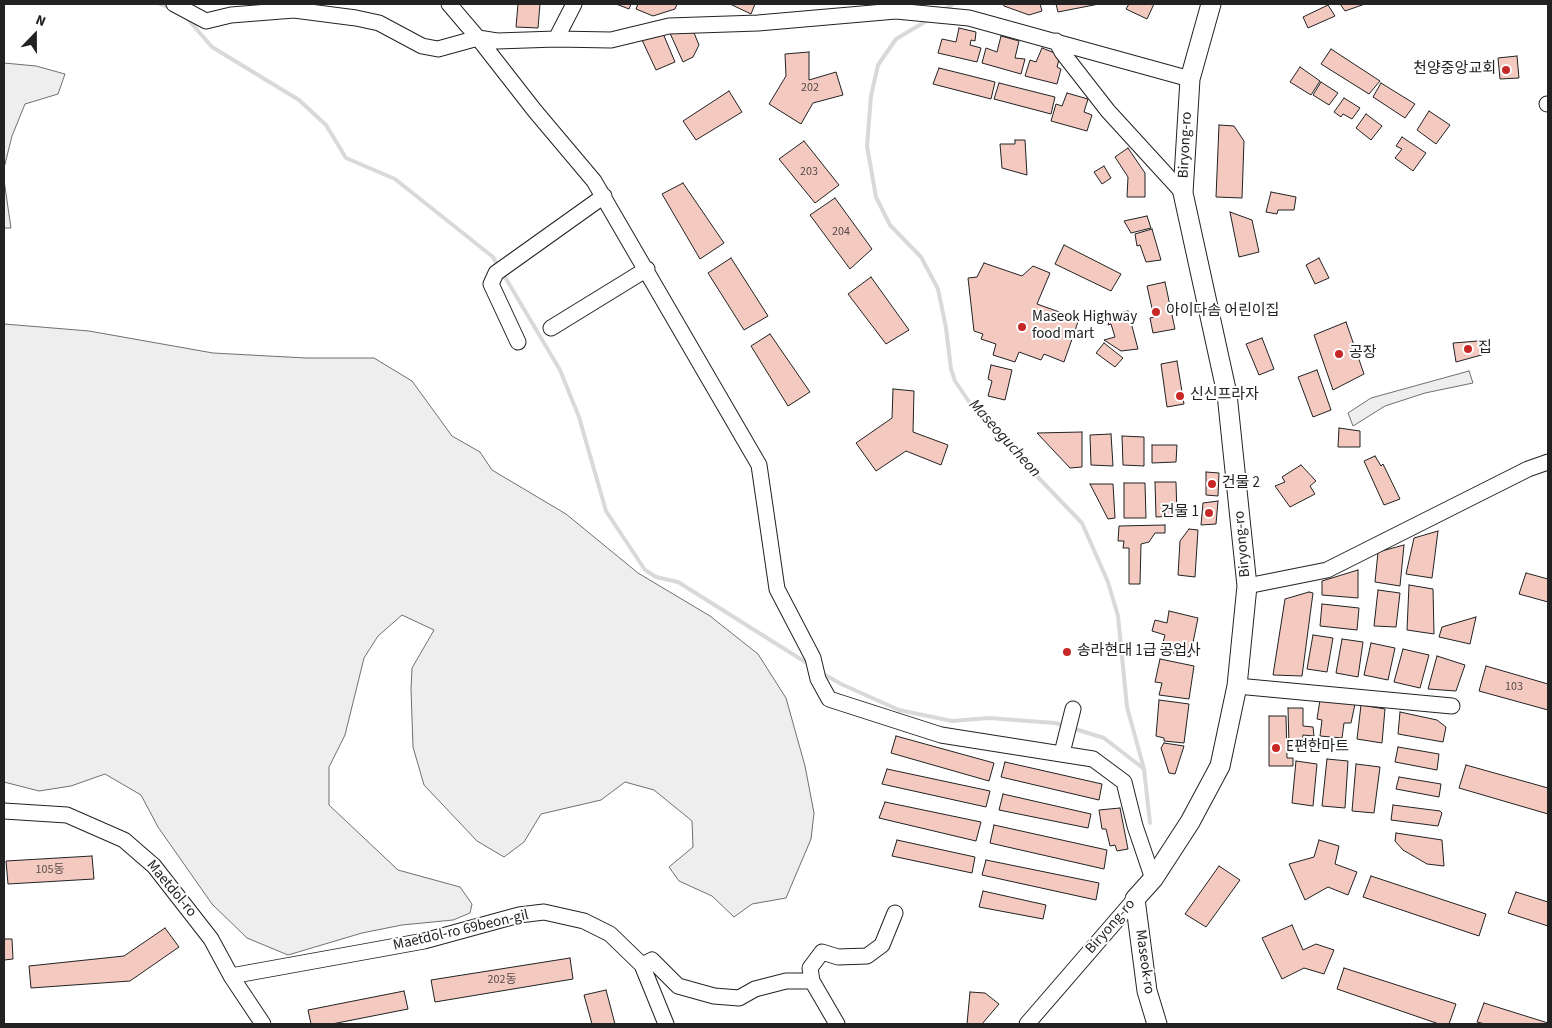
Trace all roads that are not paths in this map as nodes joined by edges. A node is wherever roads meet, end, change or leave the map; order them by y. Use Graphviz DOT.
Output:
graph roads {
  1 [pos="174,4"];
  2 [pos="449,4"];
  3 [pos="574,4"];
  4 [pos="1211,4"];
  5 [pos="478,38"];
  6 [pos="556,39"];
  7 [pos="1056,41"];
  8 [pos="1190,79"];
  9 [pos="1183,193"];
  10 [pos="604,196"];
  11 [pos="647,269"];
  12 [pos="551,328"];
  13 [pos="518,342"];
  14 [pos="1548,462"];
  15 [pos="1247,586"];
  16 [pos="1237,686"];
  17 [pos="1452,706"];
  18 [pos="1072,714"];
  19 [pos="1062,753"];
  20 [pos="4,811"];
  21 [pos="1153,879"];
  22 [pos="1135,899"];
  23 [pos="896,913"];
  24 [pos="642,965"];
  25 [pos="231,976"];
  26 [pos="812,981"];
  27 [pos="263,1024"];
  28 [pos="666,1024"];
  29 [pos="837,1024"];
  30 [pos="1027,1024"];
  31 [pos="1157,1024"];
  1 -- 5 [label="street"];
  2 -- 5 [label="street"];
  3 -- 6 [label="street"];
  4 -- 8 [label="main road, Biryong-ro"];
  5 -- 6 [label="street"];
  5 -- 10 [label="street"];
  6 -- 7 [label="street"];
  7 -- 8 [label="street"];
  7 -- 9 [label="street"];
  8 -- 9 [label="main road, Biryong-ro"];
  9 -- 15 [label="main road, Biryong-ro"];
  10 -- 11 [label="street"];
  10 -- 13 [label="street"];
  11 -- 12 [label="street"];
  11 -- 19 [label="street"];
  14 -- 15 [label="street"];
  15 -- 16 [label="main road, Biryong-ro"];
  16 -- 17 [label="street"];
  16 -- 21 [label="main road, Biryong-ro"];
  18 -- 19 [label="street"];
  19 -- 21 [label="street"];
  20 -- 25 [label="street, Maetdol-ro"];
  21 -- 22 [label="main road, Biryong-ro"];
  22 -- 30 [label="street, Biryong-ro"];
  22 -- 31 [label="main road, Maseok-ro"];
  23 -- 26 [label="street"];
  24 -- 25 [label="street, Maetdol-ro 69beon-gil"];
  24 -- 26 [label="street"];
  24 -- 28 [label="street, Maetdol-ro 69beon-gil"];
  25 -- 27 [label="street, Maetdol-ro"];
  26 -- 29 [label="street"];
}
